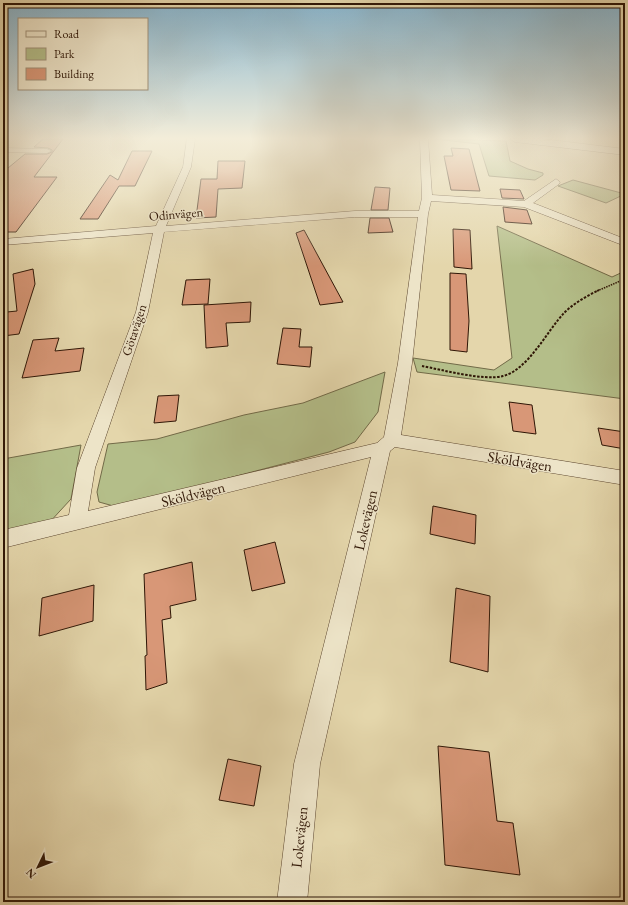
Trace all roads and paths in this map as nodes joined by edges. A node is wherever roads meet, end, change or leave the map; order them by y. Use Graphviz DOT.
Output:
graph roads {
  1 [pos="181,181"];
  2 [pos="425,181"];
  3 [pos="556,182"];
  4 [pos="526,204"];
  5 [pos="425,206"];
  6 [pos="159,230"];
  7 [pos="3,242"];
  8 [pos="625,243"];
  9 [pos="625,279"];
  10 [pos="405,363"];
  11 [pos="387,444"];
  12 [pos="625,478"];
  13 [pos="78,522"];
  14 [pos="3,539"];
  15 [pos="292,902"];
  1 -- 6 [label="street, Götavägen"];
  2 -- 5 [label="street, Lokevägen"];
  3 -- 4 [label="street"];
  4 -- 5 [label="street, Odinvägen"];
  4 -- 8 [label="street, Odinvägen"];
  5 -- 6 [label="street, Odinvägen"];
  5 -- 10 [label="street, Lokevägen"];
  6 -- 7 [label="street, Odinvägen"];
  6 -- 13 [label="street, Götavägen"];
  9 -- 10 [label="path"];
  10 -- 11 [label="street, Lokevägen"];
  11 -- 12 [label="street, Sköldvägen"];
  11 -- 13 [label="street, Sköldvägen"];
  11 -- 15 [label="street, Lokevägen"];
  13 -- 14 [label="street, Sköldvägen"];
}
